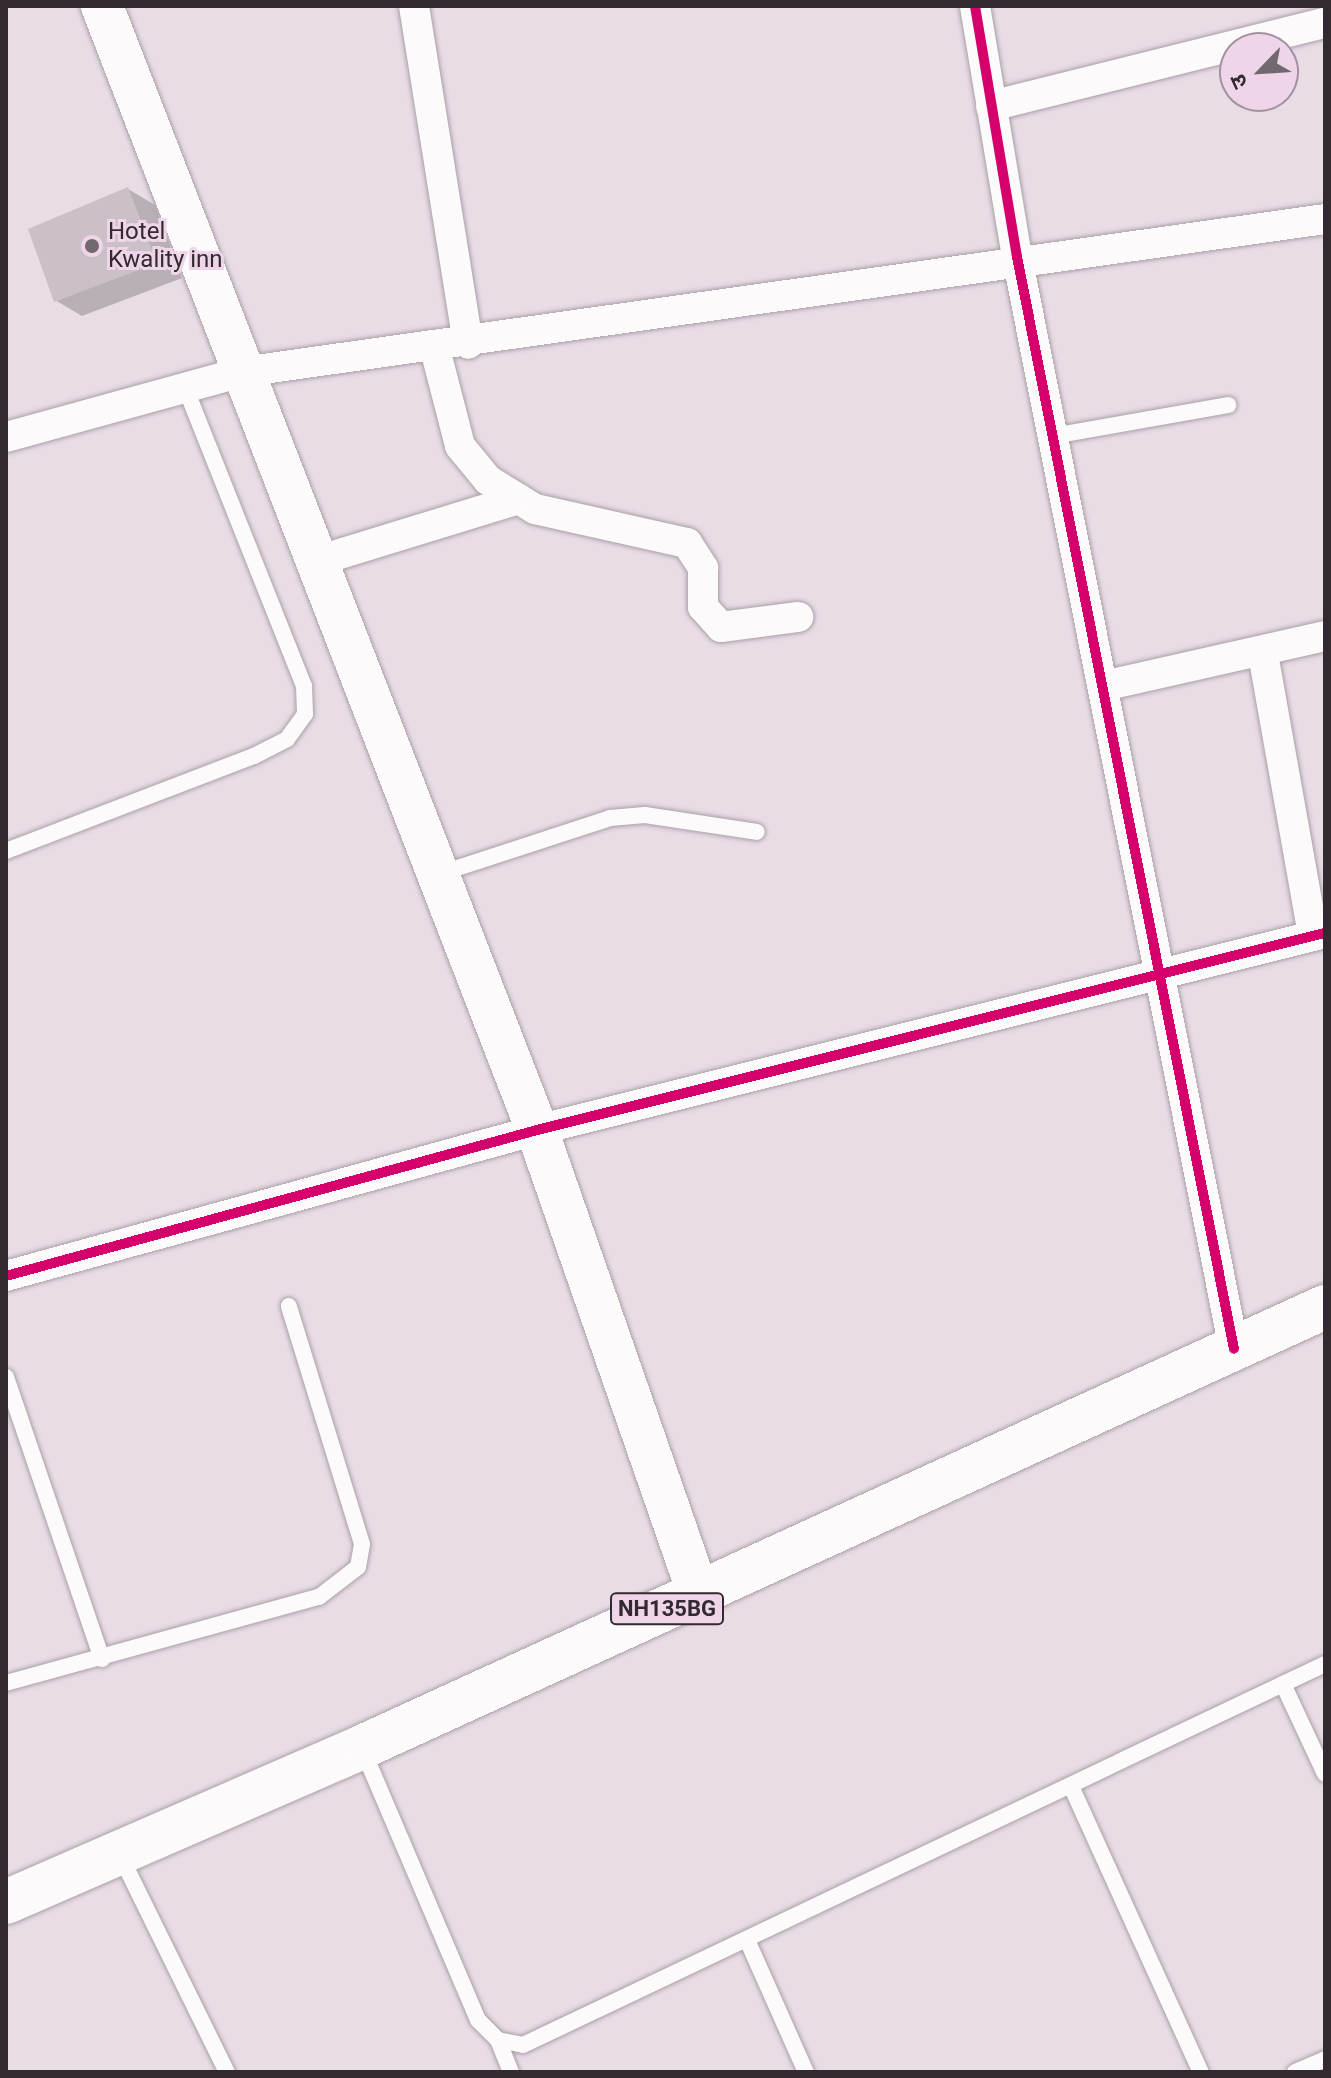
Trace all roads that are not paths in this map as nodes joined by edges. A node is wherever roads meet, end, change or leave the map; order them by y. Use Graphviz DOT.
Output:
graph roads {
  1 [pos="102,6"];
  2 [pos="414,6"];
  3 [pos="975,6"];
  4 [pos="1325,23"];
  5 [pos="991,106"];
  6 [pos="1325,219"];
  7 [pos="1017,257"];
  8 [pos="468,344"];
  9 [pos="435,349"];
  10 [pos="242,372"];
  11 [pos="185,387"];
  12 [pos="1228,405"];
  13 [pos="1053,436"];
  14 [pos="6,437"];
  15 [pos="519,499"];
  16 [pos="317,561"];
  17 [pos="798,617"];
  18 [pos="1325,636"];
  19 [pos="1263,654"];
  20 [pos="1103,686"];
  21 [pos="757,832"];
  22 [pos="6,851"];
  23 [pos="438,874"];
  24 [pos="1319,935"];
  25 [pos="1160,974"];
  26 [pos="537,1130"];
  27 [pos="6,1276"];
  28 [pos="289,1306"];
  29 [pos="1325,1307"];
  30 [pos="1234,1349"];
  31 [pos="6,1377"];
  32 [pos="699,1594"];
  33 [pos="102,1659"];
  34 [pos="1325,1664"];
  35 [pos="6,1683"];
  36 [pos="1283,1684"];
  37 [pos="362,1747"];
  38 [pos="1325,1774"];
  39 [pos="1071,1786"];
  40 [pos="120,1855"];
  41 [pos="6,1902"];
  42 [pos="748,1942"];
  43 [pos="498,2040"];
  44 [pos="1325,2059"];
  45 [pos="227,2072"];
  46 [pos="511,2072"];
  47 [pos="806,2072"];
  48 [pos="1201,2072"];
  49 [pos="1295,2072"];
  1 -- 10 [label="main road"];
  2 -- 8 [label="street"];
  3 -- 5 [label="street"];
  4 -- 5 [label="street"];
  5 -- 7 [label="street"];
  6 -- 7 [label="street"];
  7 -- 8 [label="street"];
  7 -- 13 [label="street"];
  8 -- 9 [label="street"];
  9 -- 10 [label="street"];
  9 -- 15 [label="street"];
  10 -- 11 [label="street"];
  10 -- 16 [label="main road"];
  11 -- 14 [label="street"];
  11 -- 22 [label="lane"];
  12 -- 13 [label="lane"];
  13 -- 20 [label="street"];
  15 -- 16 [label="street"];
  15 -- 17 [label="street"];
  16 -- 23 [label="main road"];
  18 -- 19 [label="street"];
  19 -- 20 [label="street"];
  19 -- 24 [label="street"];
  20 -- 25 [label="street"];
  21 -- 23 [label="lane"];
  23 -- 26 [label="main road"];
  24 -- 25 [label="street"];
  25 -- 26 [label="street"];
  25 -- 30 [label="street"];
  26 -- 27 [label="street"];
  26 -- 32 [label="main road"];
  28 -- 33 [label="lane"];
  29 -- 30 [label="highway, NH135BG"];
  30 -- 32 [label="highway, NH135BG"];
  31 -- 33 [label="lane"];
  32 -- 37 [label="highway, NH135BG"];
  33 -- 35 [label="lane"];
  34 -- 36 [label="lane"];
  36 -- 38 [label="lane"];
  36 -- 39 [label="lane"];
  37 -- 40 [label="highway, NH135BG"];
  37 -- 43 [label="lane"];
  39 -- 42 [label="lane"];
  39 -- 48 [label="lane"];
  40 -- 41 [label="highway, NH135BG"];
  40 -- 45 [label="lane"];
  42 -- 43 [label="lane"];
  42 -- 47 [label="lane"];
  43 -- 46 [label="lane"];
  44 -- 49 [label="lane"];
}
